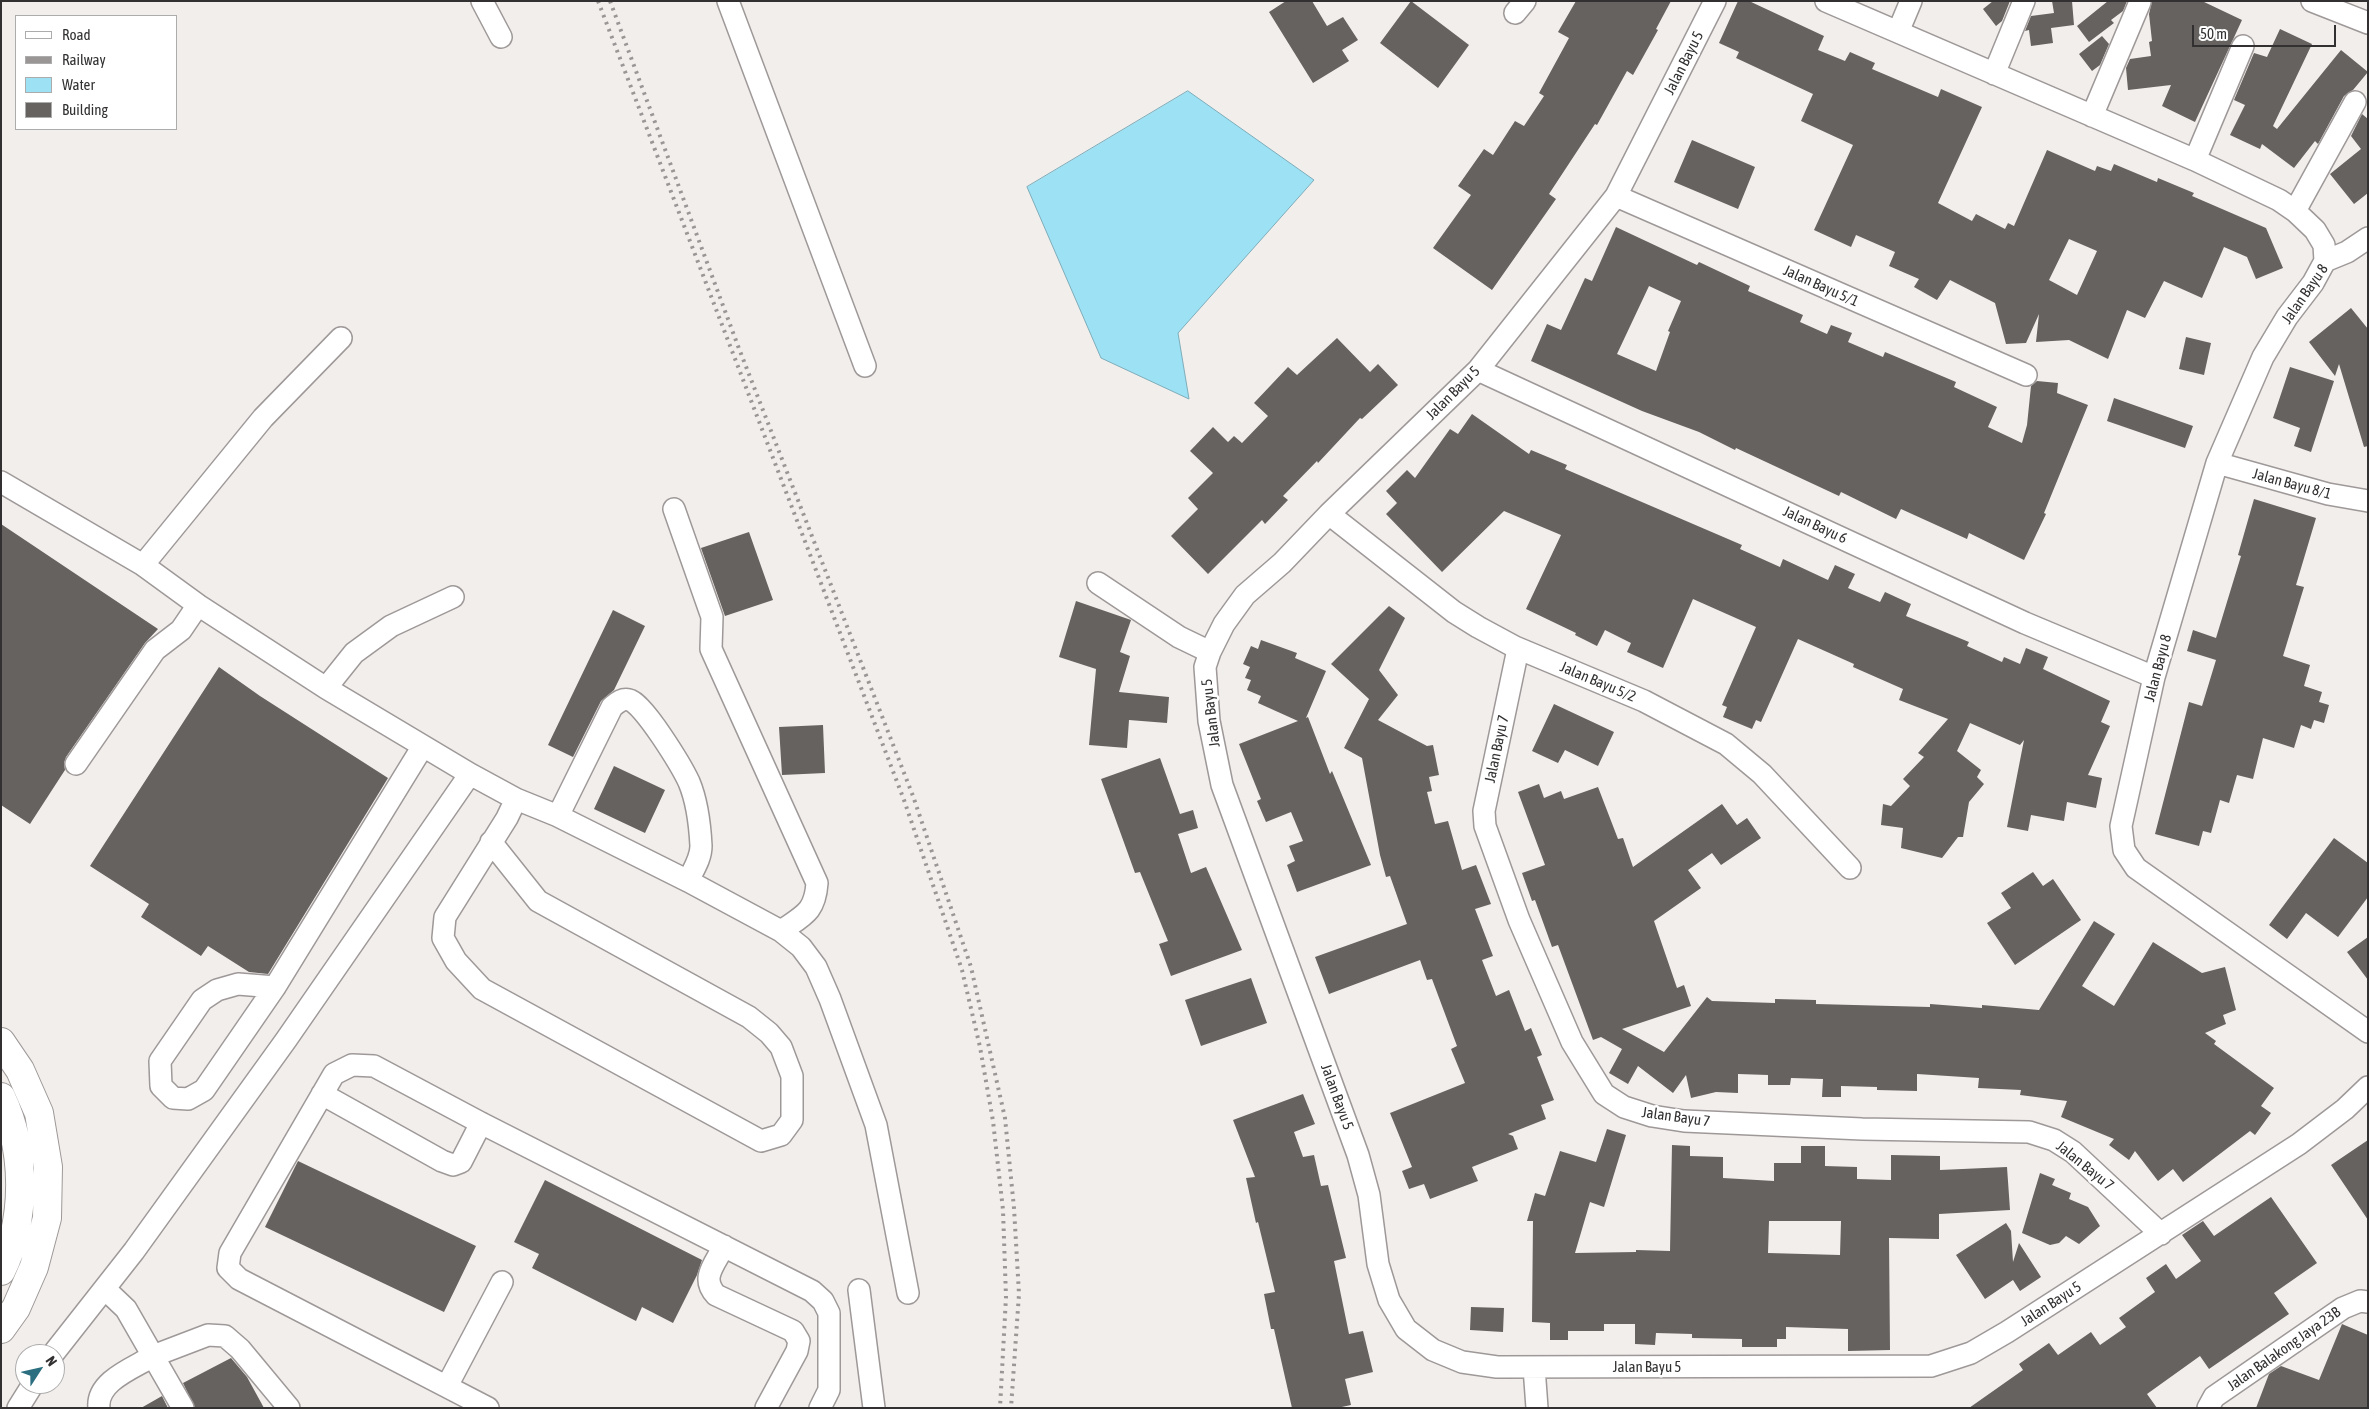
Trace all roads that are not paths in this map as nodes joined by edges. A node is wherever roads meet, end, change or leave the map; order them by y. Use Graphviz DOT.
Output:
graph roads {
  1 [pos="482,1"];
  2 [pos="728,1"];
  3 [pos="1715,1"];
  4 [pos="1826,1"];
  5 [pos="1911,1"];
  6 [pos="2024,1"];
  7 [pos="2312,1"];
  8 [pos="2140,2"];
  9 [pos="2368,23"];
  10 [pos="1898,32"];
  11 [pos="501,37"];
  12 [pos="2243,46"];
  13 [pos="1994,74"];
  14 [pos="2355,102"];
  15 [pos="2092,116"];
  16 [pos="2195,160"];
  17 [pos="1616,196"];
  18 [pos="2295,211"];
  19 [pos="2368,238"];
  20 [pos="2325,261"];
  21 [pos="341,338"];
  22 [pos="865,366"];
  23 [pos="1478,370"];
  24 [pos="2026,375"];
  25 [pos="2217,463"];
  26 [pos="1,482"];
  27 [pos="2368,501"];
  28 [pos="674,509"];
  29 [pos="1329,514"];
  30 [pos="143,565"];
  31 [pos="1098,583"];
  32 [pos="453,597"];
  33 [pos="198,605"];
  34 [pos="1518,649"];
  35 [pos="1210,652"];
  36 [pos="2154,677"];
  37 [pos="326,688"];
  38 [pos="423,746"];
  39 [pos="76,764"];
  40 [pos="470,774"];
  41 [pos="516,799"];
  42 [pos="558,816"];
  43 [pos="491,842"];
  44 [pos="1850,868"];
  45 [pos="688,882"];
  46 [pos="781,931"];
  47 [pos="275,987"];
  48 [pos="2368,1032"];
  49 [pos="1,1042"];
  50 [pos="2368,1088"];
  51 [pos="322,1094"];
  52 [pos="1,1097"];
  53 [pos="481,1123"];
  54 [pos="2161,1234"];
  55 [pos="724,1246"];
  56 [pos="1,1271"];
  57 [pos="502,1282"];
  58 [pos="105,1289"];
  59 [pos="859,1290"];
  60 [pos="908,1293"];
  61 [pos="2368,1302"];
  62 [pos="1,1329"];
  63 [pos="61,1344"];
  64 [pos="153,1356"];
  65 [pos="1534,1367"];
  66 [pos="447,1386"];
  67 [pos="26,1394"];
  68 [pos="18,1408"];
  69 [pos="99,1408"];
  70 [pos="183,1408"];
  71 [pos="289,1408"];
  72 [pos="488,1408"];
  73 [pos="766,1408"];
  74 [pos="820,1408"];
  75 [pos="874,1408"];
  76 [pos="1537,1408"];
  77 [pos="2208,1408"];
  1 -- 11 [label="street"];
  2 -- 22 [label="street"];
  3 -- 17 [label="street, Jalan Bayu 5"];
  4 -- 10 [label="street"];
  5 -- 10 [label="street"];
  6 -- 13 [label="street"];
  7 -- 9 [label="street"];
  8 -- 15 [label="street"];
  10 -- 13 [label="street"];
  12 -- 16 [label="street"];
  13 -- 15 [label="street"];
  14 -- 18 [label="street"];
  15 -- 16 [label="street"];
  16 -- 18 [label="street"];
  17 -- 23 [label="street, Jalan Bayu 5"];
  17 -- 24 [label="street, Jalan Bayu 5/1"];
  18 -- 20 [label="street"];
  19 -- 20 [label="street, Jalan Bayu 8"];
  20 -- 25 [label="street, Jalan Bayu 8"];
  21 -- 30 [label="street"];
  23 -- 29 [label="street, Jalan Bayu 5"];
  23 -- 36 [label="street, Jalan Bayu 6"];
  25 -- 27 [label="street, Jalan Bayu 8/1"];
  25 -- 36 [label="street, Jalan Bayu 8"];
  26 -- 30 [label="street"];
  28 -- 46 [label="street"];
  29 -- 34 [label="street, Jalan Bayu 5/2"];
  29 -- 35 [label="street, Jalan Bayu 5"];
  30 -- 33 [label="street"];
  31 -- 35 [label="street"];
  32 -- 37 [label="street"];
  33 -- 37 [label="street"];
  33 -- 39 [label="street"];
  34 -- 44 [label="street, Jalan Bayu 5/2"];
  34 -- 54 [label="street, Jalan Bayu 7"];
  35 -- 65 [label="street, Jalan Bayu 5"];
  36 -- 48 [label="street, Jalan Bayu 8"];
  37 -- 38 [label="street"];
  38 -- 40 [label="street"];
  38 -- 47 [label="street"];
  40 -- 41 [label="street"];
  40 -- 58 [label="street"];
  41 -- 42 [label="street"];
  41 -- 43 [label="street"];
  42 -- 45 [label="street"];
  42 -- 45 [label="street"];
  43 -- 43 [label="street"];
  45 -- 46 [label="street"];
  46 -- 60 [label="street"];
  47 -- 47 [label="street"];
  49 -- 62 [label="highway"];
  50 -- 54 [label="street, Jalan Bayu 5"];
  51 -- 53 [label="street"];
  51 -- 53 [label="street"];
  51 -- 66 [label="street"];
  52 -- 56 [label="highway"];
  53 -- 55 [label="street"];
  54 -- 65 [label="street, Jalan Bayu 5"];
  55 -- 73 [label="street"];
  55 -- 74 [label="street"];
  57 -- 66 [label="street"];
  58 -- 63 [label="street"];
  58 -- 64 [label="street"];
  59 -- 75 [label="street"];
  61 -- 77 [label="street, Jalan Balakong Jaya 23B"];
  64 -- 69 [label="street"];
  64 -- 70 [label="street"];
  64 -- 71 [label="street"];
  65 -- 76 [label="street"];
  66 -- 72 [label="street"];
  67 -- 68 [label="street"];
}
